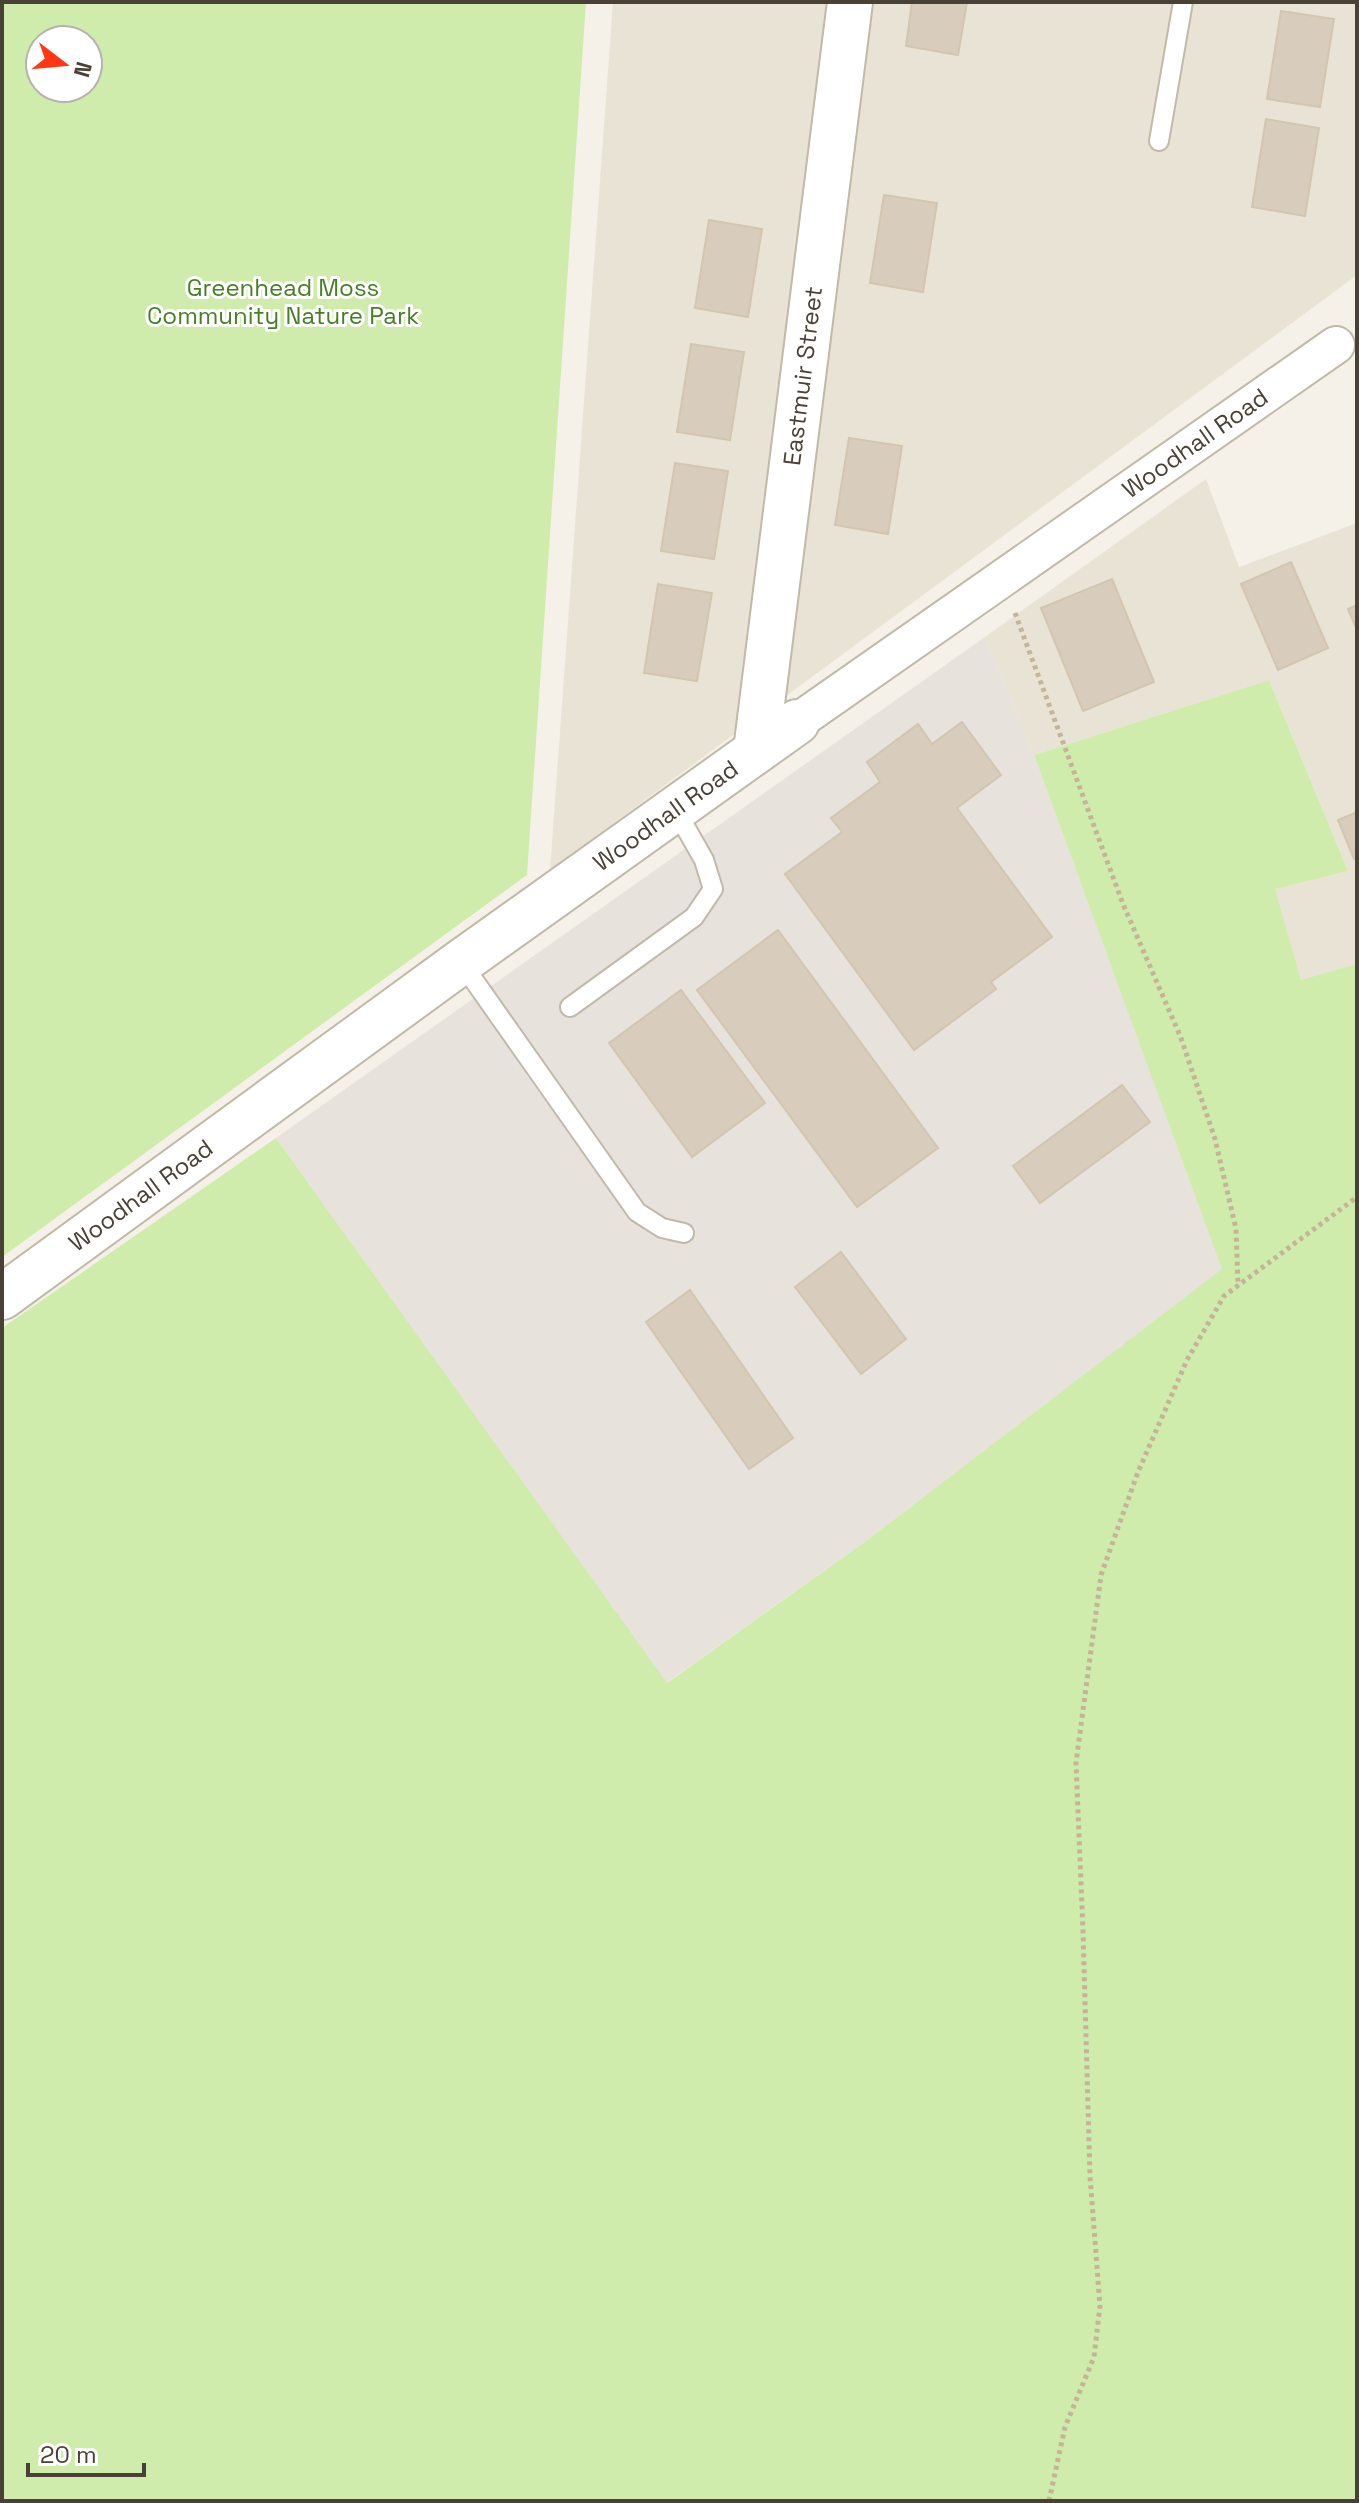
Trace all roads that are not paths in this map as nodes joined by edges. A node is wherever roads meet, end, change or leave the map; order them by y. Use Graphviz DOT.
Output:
graph roads {
  1 [pos="850,2"];
  2 [pos="1183,2"];
  3 [pos="1159,141"];
  4 [pos="1336,345"];
  5 [pos="797,722"];
  6 [pos="756,751"];
  7 [pos="675,809"];
  8 [pos="461,962"];
  9 [pos="570,1007"];
  10 [pos="684,1233"];
  11 [pos="2,1297"];
  1 -- 6 [label="street, Eastmuir Street"];
  2 -- 3 [label="lane"];
  4 -- 5 [label="street, Woodhall Road"];
  5 -- 6 [label="street, Woodhall Road"];
  6 -- 7 [label="street, Woodhall Road"];
  7 -- 8 [label="street, Woodhall Road"];
  7 -- 9 [label="lane"];
  8 -- 10 [label="lane"];
  8 -- 11 [label="street, Woodhall Road"];
}
